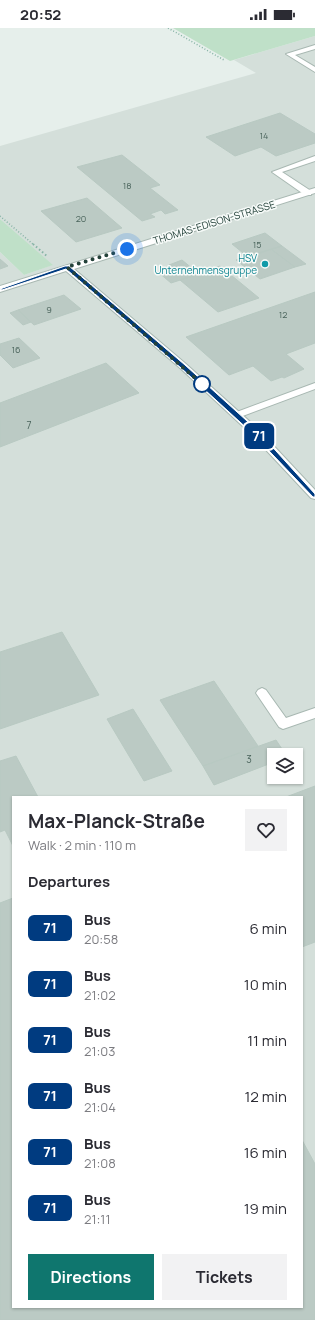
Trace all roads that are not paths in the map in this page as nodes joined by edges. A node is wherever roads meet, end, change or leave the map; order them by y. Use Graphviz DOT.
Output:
graph roads {
  1 [pos="315,47"];
  2 [pos="315,70"];
  3 [pos="315,158"];
  4 [pos="311,192"];
  5 [pos="65,268"];
  6 [pos="0,289"];
  7 [pos="315,386"];
  8 [pos="237,416"];
  9 [pos="315,496"];
  10 [pos="262,693"];
  11 [pos="315,713"];
  1 -- 2 [label="street"];
  3 -- 4 [label="street"];
  4 -- 5 [label="street, THOMAS-EDISON-STRASSE"];
  5 -- 6 [label="street, THOMAS-EDISON-STRASSE"];
  5 -- 8 [label="street"];
  7 -- 8 [label="street"];
  8 -- 9 [label="street"];
  10 -- 11 [label="street"];
}
